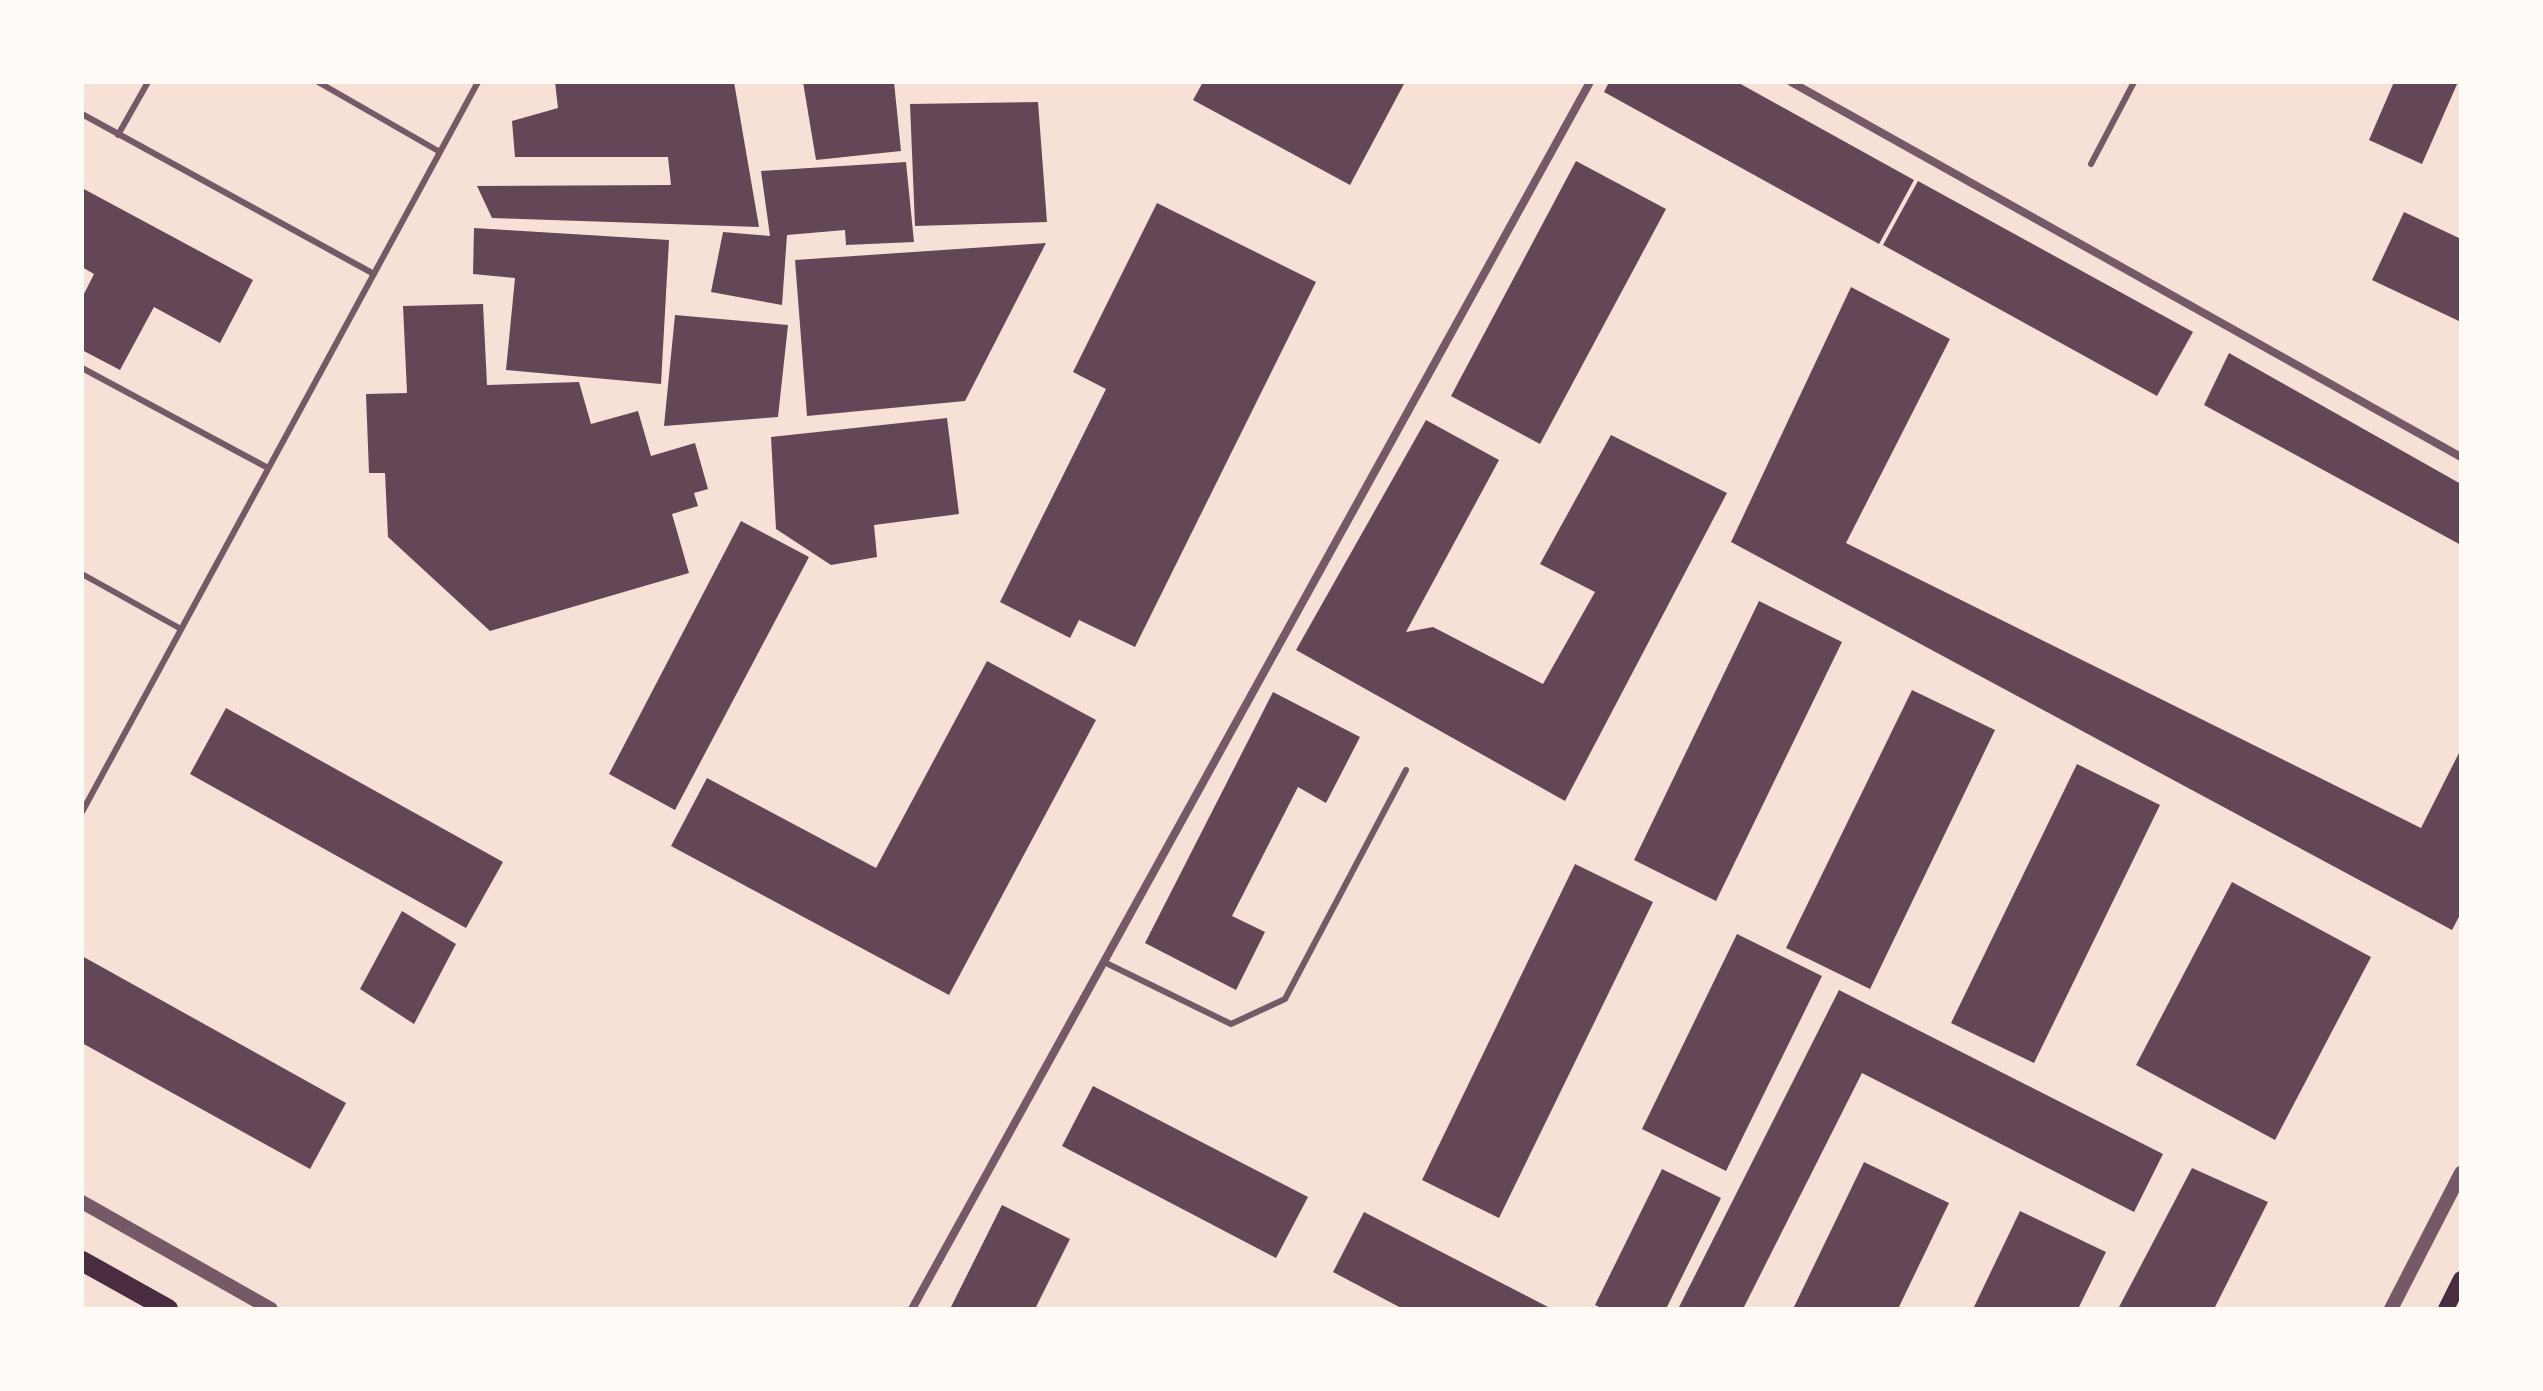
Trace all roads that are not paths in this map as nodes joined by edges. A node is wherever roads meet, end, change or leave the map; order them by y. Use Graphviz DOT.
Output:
graph roads {
  1 [pos="148,82"];
  2 [pos="318,82"];
  3 [pos="478,82"];
  4 [pos="1590,82"];
  5 [pos="1791,82"];
  6 [pos="2134,82"];
  7 [pos="82,114"];
  8 [pos="118,135"];
  9 [pos="440,152"];
  10 [pos="2091,164"];
  11 [pos="374,274"];
  12 [pos="82,368"];
  13 [pos="2461,457"];
  14 [pos="268,468"];
  15 [pos="82,574"];
  16 [pos="181,629"];
  17 [pos="1406,770"];
  18 [pos="82,812"];
  19 [pos="1104,962"];
  20 [pos="2461,1173"];
  21 [pos="82,1202"];
  22 [pos="82,1261"];
  23 [pos="2461,1279"];
  24 [pos="168,1309"];
  25 [pos="271,1309"];
  26 [pos="912,1309"];
  27 [pos="2391,1309"];
  28 [pos="2446,1309"];
  1 -- 8 [label="lane"];
  2 -- 9 [label="lane"];
  3 -- 9 [label="lane"];
  4 -- 19 [label="street"];
  5 -- 13 [label="street"];
  6 -- 10 [label="lane"];
  7 -- 8 [label="lane"];
  8 -- 11 [label="lane"];
  9 -- 11 [label="lane"];
  11 -- 14 [label="lane"];
  12 -- 14 [label="lane"];
  14 -- 16 [label="lane"];
  15 -- 16 [label="lane"];
  16 -- 18 [label="lane"];
  17 -- 19 [label="lane"];
  19 -- 26 [label="street"];
  20 -- 27 [label="street"];
  21 -- 25 [label="street"];
  22 -- 24 [label="main road"];
  23 -- 28 [label="main road"];
}
